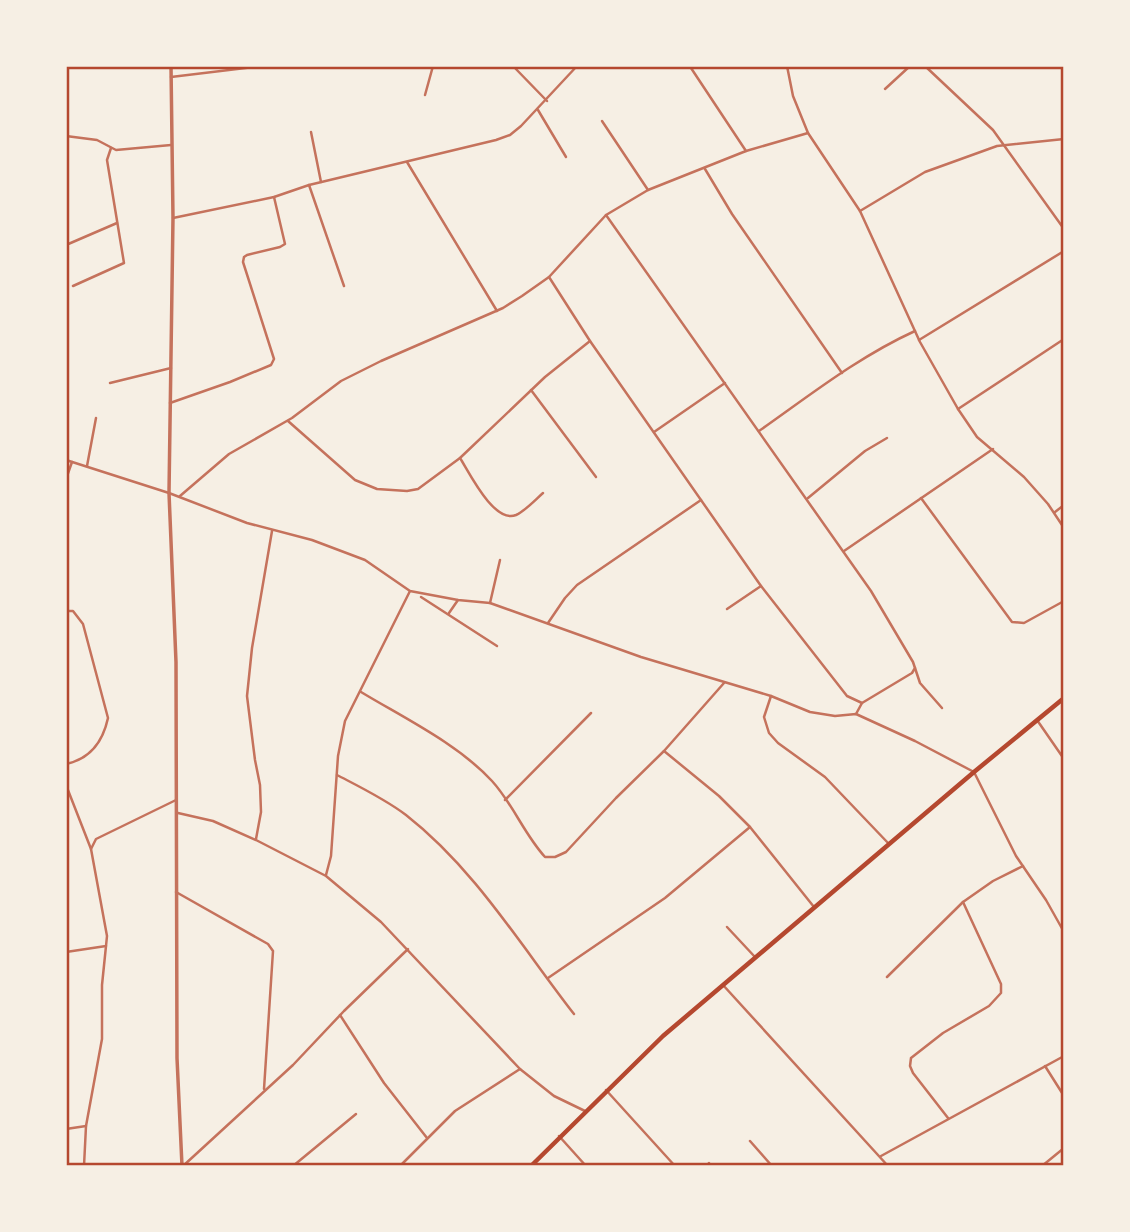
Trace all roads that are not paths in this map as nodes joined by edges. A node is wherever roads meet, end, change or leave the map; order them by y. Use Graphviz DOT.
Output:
graph roads {
  1 [pos="171,66"];
  2 [pos="262,66"];
  3 [pos="433,66"];
  4 [pos="513,66"];
  5 [pos="577,66"];
  6 [pos="787,66"];
  7 [pos="911,66"];
  8 [pos="925,66"];
  9 [pos="691,68"];
  10 [pos="171,77"];
  11 [pos="885,89"];
  12 [pos="425,95"];
  13 [pos="547,101"];
  14 [pos="538,110"];
  15 [pos="602,121"];
  16 [pos="311,132"];
  17 [pos="808,133"];
  18 [pos="66,136"];
  19 [pos="1063,139"];
  20 [pos="171,145"];
  21 [pos="1003,145"];
  22 [pos="111,148"];
  23 [pos="746,151"];
  24 [pos="566,157"];
  25 [pos="407,162"];
  26 [pos="705,169"];
  27 [pos="321,182"];
  28 [pos="309,185"];
  29 [pos="648,190"];
  30 [pos="274,197"];
  31 [pos="860,211"];
  32 [pos="606,215"];
  33 [pos="173,218"];
  34 [pos="117,223"];
  35 [pos="1063,229"];
  36 [pos="66,245"];
  37 [pos="1063,251"];
  38 [pos="549,277"];
  39 [pos="73,286"];
  40 [pos="344,286"];
  41 [pos="497,311"];
  42 [pos="915,331"];
  43 [pos="919,340"];
  44 [pos="1063,340"];
  45 [pos="590,341"];
  46 [pos="171,368"];
  47 [pos="842,373"];
  48 [pos="110,383"];
  49 [pos="725,383"];
  50 [pos="531,390"];
  51 [pos="170,403"];
  52 [pos="958,409"];
  53 [pos="96,418"];
  54 [pos="288,421"];
  55 [pos="759,431"];
  56 [pos="654,432"];
  57 [pos="887,438"];
  58 [pos="993,449"];
  59 [pos="460,458"];
  60 [pos="66,460"];
  61 [pos="72,461"];
  62 [pos="87,466"];
  63 [pos="596,477"];
  64 [pos="66,479"];
  65 [pos="169,493"];
  66 [pos="542,493"];
  67 [pos="180,497"];
  68 [pos="808,498"];
  69 [pos="921,498"];
  70 [pos="702,500"];
  71 [pos="1063,505"];
  72 [pos="1054,513"];
  73 [pos="1063,528"];
  74 [pos="272,531"];
  75 [pos="844,551"];
  76 [pos="500,560"];
  77 [pos="761,586"];
  78 [pos="410,591"];
  79 [pos="421,597"];
  80 [pos="457,600"];
  81 [pos="1063,601"];
  82 [pos="489,603"];
  83 [pos="727,609"];
  84 [pos="66,611"];
  85 [pos="449,613"];
  86 [pos="548,623"];
  87 [pos="497,646"];
  88 [pos="915,668"];
  89 [pos="724,683"];
  90 [pos="361,692"];
  91 [pos="771,696"];
  92 [pos="1063,698"];
  93 [pos="862,703"];
  94 [pos="942,708"];
  95 [pos="591,713"];
  96 [pos="856,715"];
  97 [pos="1037,720"];
  98 [pos="664,751"];
  99 [pos="1063,759"];
  100 [pos="66,764"];
  101 [pos="974,772"];
  102 [pos="337,775"];
  103 [pos="66,785"];
  104 [pos="176,800"];
  105 [pos="505,800"];
  106 [pos="178,813"];
  107 [pos="750,827"];
  108 [pos="256,840"];
  109 [pos="889,844"];
  110 [pos="91,849"];
  111 [pos="1023,866"];
  112 [pos="326,876"];
  113 [pos="176,892"];
  114 [pos="963,902"];
  115 [pos="814,907"];
  116 [pos="727,927"];
  117 [pos="1063,932"];
  118 [pos="106,946"];
  119 [pos="408,949"];
  120 [pos="66,952"];
  121 [pos="755,957"];
  122 [pos="887,977"];
  123 [pos="547,979"];
  124 [pos="722,984"];
  125 [pos="574,1014"];
  126 [pos="340,1015"];
  127 [pos="1063,1056"];
  128 [pos="1045,1066"];
  129 [pos="520,1069"];
  130 [pos="606,1090"];
  131 [pos="264,1091"];
  132 [pos="1063,1096"];
  133 [pos="585,1111"];
  134 [pos="356,1114"];
  135 [pos="948,1118"];
  136 [pos="86,1126"];
  137 [pos="66,1129"];
  138 [pos="559,1136"];
  139 [pos="427,1138"];
  140 [pos="750,1141"];
  141 [pos="1063,1148"];
  142 [pos="881,1156"];
  143 [pos="84,1166"];
  144 [pos="183,1166"];
  145 [pos="293,1166"];
  146 [pos="400,1166"];
  147 [pos="531,1166"];
  148 [pos="586,1166"];
  149 [pos="675,1166"];
  150 [pos="772,1166"];
  151 [pos="888,1166"];
  152 [pos="1042,1166"];
  1 -- 10 [label="street"];
  2 -- 10 [label="street"];
  3 -- 12 [label="street"];
  4 -- 13 [label="street"];
  5 -- 13 [label="street"];
  6 -- 17 [label="street"];
  7 -- 11 [label="street"];
  8 -- 21 [label="street"];
  9 -- 23 [label="street"];
  10 -- 20 [label="street"];
  13 -- 14 [label="street"];
  14 -- 24 [label="street"];
  14 -- 25 [label="street"];
  15 -- 29 [label="street"];
  16 -- 27 [label="street"];
  17 -- 23 [label="street"];
  17 -- 31 [label="street"];
  18 -- 22 [label="street"];
  19 -- 21 [label="street"];
  20 -- 22 [label="street"];
  20 -- 33 [label="street"];
  21 -- 31 [label="street"];
  21 -- 35 [label="street"];
  22 -- 34 [label="street"];
  23 -- 26 [label="street"];
  25 -- 27 [label="street"];
  25 -- 41 [label="street"];
  26 -- 29 [label="street"];
  26 -- 47 [label="street"];
  27 -- 28 [label="street"];
  28 -- 30 [label="street"];
  28 -- 40 [label="street"];
  29 -- 32 [label="street"];
  30 -- 33 [label="street"];
  30 -- 51 [label="street"];
  31 -- 42 [label="street"];
  32 -- 38 [label="street"];
  32 -- 49 [label="street"];
  33 -- 46 [label="street"];
  34 -- 36 [label="street"];
  34 -- 39 [label="street"];
  37 -- 43 [label="street"];
  38 -- 41 [label="street"];
  38 -- 45 [label="street"];
  41 -- 54 [label="street"];
  42 -- 43 [label="street"];
  42 -- 47 [label="street"];
  43 -- 52 [label="street"];
  44 -- 52 [label="street"];
  45 -- 50 [label="street"];
  45 -- 56 [label="street"];
  46 -- 48 [label="street"];
  46 -- 51 [label="street"];
  47 -- 55 [label="street"];
  49 -- 55 [label="street"];
  49 -- 56 [label="street"];
  50 -- 59 [label="street"];
  50 -- 63 [label="street"];
  51 -- 65 [label="street"];
  52 -- 58 [label="street"];
  53 -- 62 [label="street"];
  54 -- 59 [label="street"];
  54 -- 67 [label="street"];
  55 -- 68 [label="street"];
  56 -- 70 [label="street"];
  57 -- 68 [label="street"];
  58 -- 69 [label="street"];
  58 -- 72 [label="street"];
  59 -- 66 [label="street"];
  60 -- 61 [label="street"];
  61 -- 62 [label="street"];
  61 -- 64 [label="street"];
  62 -- 65 [label="street"];
  65 -- 67 [label="street"];
  65 -- 104 [label="street"];
  67 -- 74 [label="street"];
  68 -- 75 [label="street"];
  69 -- 75 [label="street"];
  69 -- 81 [label="street"];
  70 -- 77 [label="street"];
  70 -- 86 [label="street"];
  71 -- 72 [label="street"];
  72 -- 73 [label="street"];
  74 -- 78 [label="street"];
  74 -- 108 [label="street"];
  75 -- 88 [label="street"];
  76 -- 82 [label="street"];
  77 -- 83 [label="street"];
  77 -- 93 [label="street"];
  78 -- 80 [label="street"];
  78 -- 90 [label="street"];
  79 -- 85 [label="street"];
  80 -- 82 [label="street"];
  80 -- 85 [label="street"];
  82 -- 86 [label="street"];
  84 -- 100 [label="street"];
  85 -- 87 [label="street"];
  86 -- 89 [label="street"];
  88 -- 93 [label="street"];
  88 -- 94 [label="street"];
  89 -- 91 [label="street"];
  89 -- 98 [label="street"];
  90 -- 102 [label="street"];
  90 -- 105 [label="street"];
  91 -- 96 [label="street"];
  91 -- 109 [label="street"];
  92 -- 97 [label="main road"];
  93 -- 96 [label="street"];
  95 -- 105 [label="street"];
  96 -- 101 [label="street"];
  97 -- 99 [label="street"];
  97 -- 101 [label="main road"];
  98 -- 105 [label="street"];
  98 -- 107 [label="street"];
  101 -- 109 [label="main road"];
  101 -- 111 [label="street"];
  102 -- 112 [label="street"];
  102 -- 123 [label="street"];
  103 -- 110 [label="street"];
  104 -- 106 [label="street"];
  104 -- 110 [label="street"];
  106 -- 108 [label="street"];
  106 -- 113 [label="street"];
  107 -- 115 [label="street"];
  107 -- 123 [label="street"];
  108 -- 112 [label="street"];
  109 -- 115 [label="main road"];
  110 -- 118 [label="street"];
  111 -- 114 [label="street"];
  111 -- 117 [label="street"];
  112 -- 119 [label="street"];
  113 -- 131 [label="street"];
  113 -- 144 [label="street"];
  114 -- 122 [label="street"];
  114 -- 135 [label="street"];
  115 -- 121 [label="main road"];
  116 -- 121 [label="street"];
  118 -- 120 [label="street"];
  118 -- 136 [label="street"];
  119 -- 126 [label="street"];
  119 -- 129 [label="street"];
  121 -- 124 [label="main road"];
  123 -- 125 [label="street"];
  124 -- 130 [label="main road"];
  124 -- 142 [label="street"];
  126 -- 131 [label="street"];
  126 -- 139 [label="street"];
  127 -- 128 [label="street"];
  128 -- 132 [label="street"];
  128 -- 135 [label="street"];
  129 -- 133 [label="street"];
  129 -- 139 [label="street"];
  130 -- 133 [label="main road"];
  130 -- 149 [label="street"];
  131 -- 144 [label="street"];
  133 -- 138 [label="main road"];
  134 -- 145 [label="street"];
  135 -- 142 [label="street"];
  136 -- 137 [label="street"];
  136 -- 143 [label="street"];
  138 -- 147 [label="main road"];
  138 -- 148 [label="street"];
  139 -- 146 [label="street"];
  140 -- 150 [label="street"];
  141 -- 152 [label="street"];
  142 -- 151 [label="street"];
}
